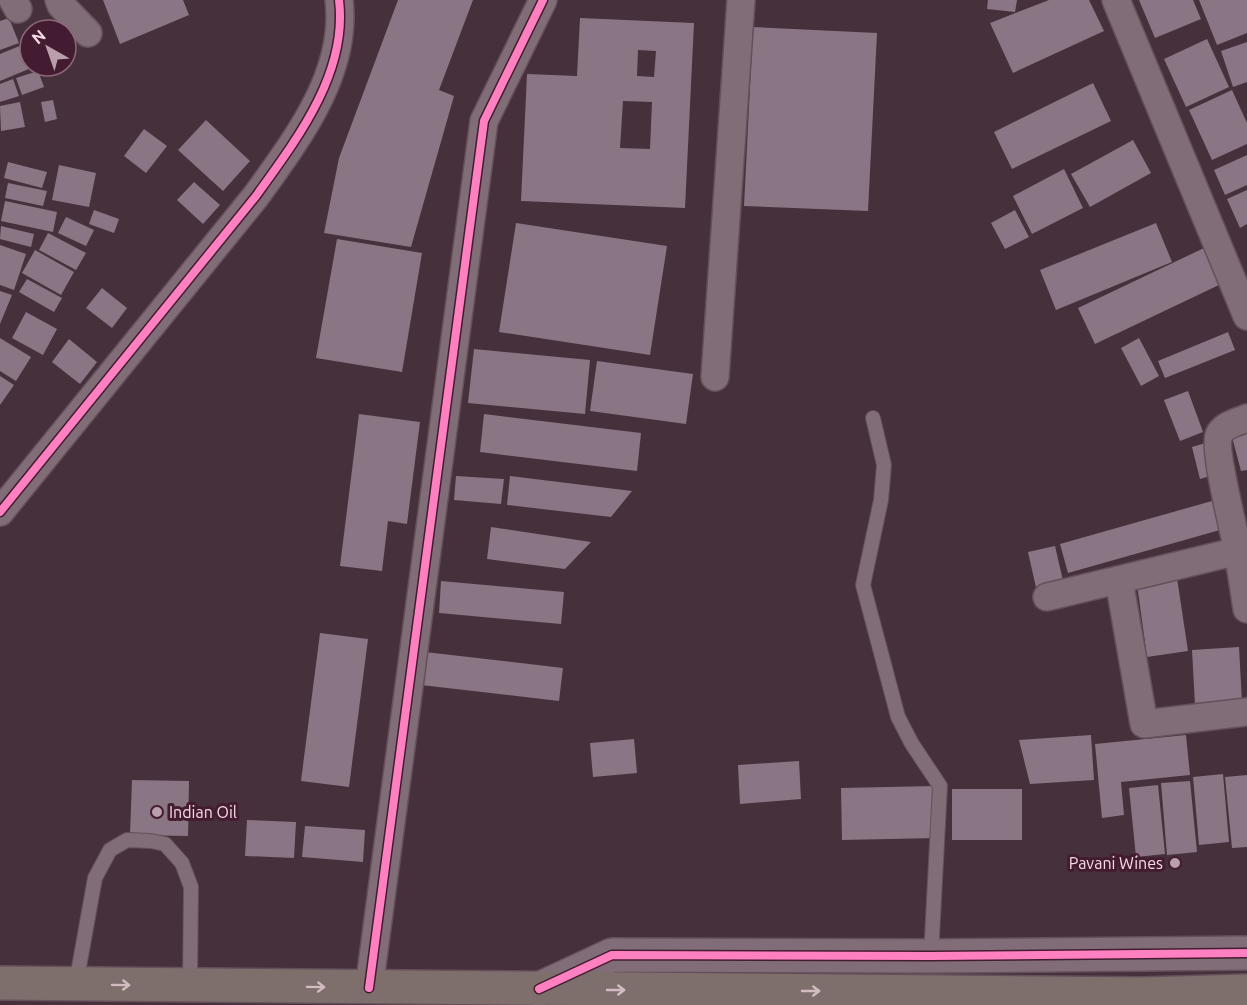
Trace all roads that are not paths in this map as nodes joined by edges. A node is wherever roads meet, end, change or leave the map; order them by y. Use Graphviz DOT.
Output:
graph roads {
  1 [pos="59,0"];
  2 [pos="339,0"];
  3 [pos="543,0"];
  4 [pos="741,0"];
  5 [pos="1116,0"];
  6 [pos="88,33"];
  7 [pos="1247,316"];
  8 [pos="715,377"];
  9 [pos="873,418"];
  10 [pos="1247,418"];
  11 [pos="0,512"];
  12 [pos="1238,550"];
  13 [pos="1119,580"];
  14 [pos="1047,597"];
  15 [pos="1247,609"];
  16 [pos="1247,712"];
  17 [pos="1247,953"];
  18 [pos="931,956"];
  19 [pos="0,983"];
  20 [pos="75,984"];
  21 [pos="190,986"];
  22 [pos="369,988"];
  23 [pos="539,989"];
  24 [pos="1247,991"];
  1 -- 6 [label="street"];
  2 -- 11 [label="street"];
  3 -- 22 [label="street"];
  4 -- 8 [label="street"];
  5 -- 7 [label="street"];
  9 -- 18 [label="lane"];
  10 -- 12 [label="street"];
  12 -- 13 [label="street"];
  12 -- 15 [label="street"];
  13 -- 14 [label="street"];
  13 -- 16 [label="street"];
  17 -- 18 [label="street"];
  18 -- 23 [label="street"];
  19 -- 20 [label="highway"];
  20 -- 21 [label="highway, one-way"];
  20 -- 21 [label="lane"];
  21 -- 22 [label="highway, one-way"];
  22 -- 23 [label="highway"];
  23 -- 24 [label="highway, one-way"];
}
